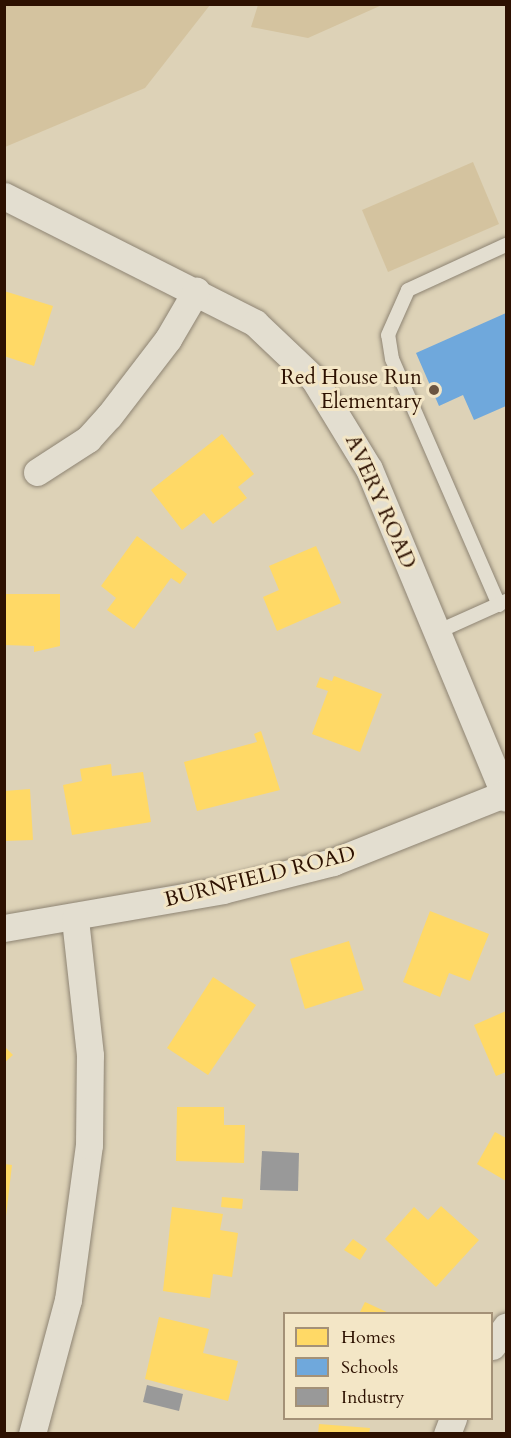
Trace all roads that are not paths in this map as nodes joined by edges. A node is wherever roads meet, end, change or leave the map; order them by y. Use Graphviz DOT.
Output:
graph roads {
  1 [pos="4,196"];
  2 [pos="507,244"];
  3 [pos="196,291"];
  4 [pos="37,472"];
  5 [pos="503,603"];
  6 [pos="437,632"];
  7 [pos="506,795"];
  8 [pos="75,919"];
  9 [pos="4,928"];
  10 [pos="507,1327"];
  11 [pos="493,1345"];
  12 [pos="453,1420"];
  13 [pos="32,1434"];
  14 [pos="447,1434"];
  1 -- 3 [label="street, AVERY ROAD"];
  2 -- 5 [label="lane"];
  3 -- 4 [label="street"];
  3 -- 6 [label="street, AVERY ROAD"];
  5 -- 6 [label="lane"];
  6 -- 7 [label="street, AVERY ROAD"];
  7 -- 8 [label="street, BURNFIELD ROAD"];
  8 -- 9 [label="street, BURNFIELD ROAD"];
  8 -- 13 [label="street"];
  10 -- 11 [label="street"];
  12 -- 14 [label="street"];
}
